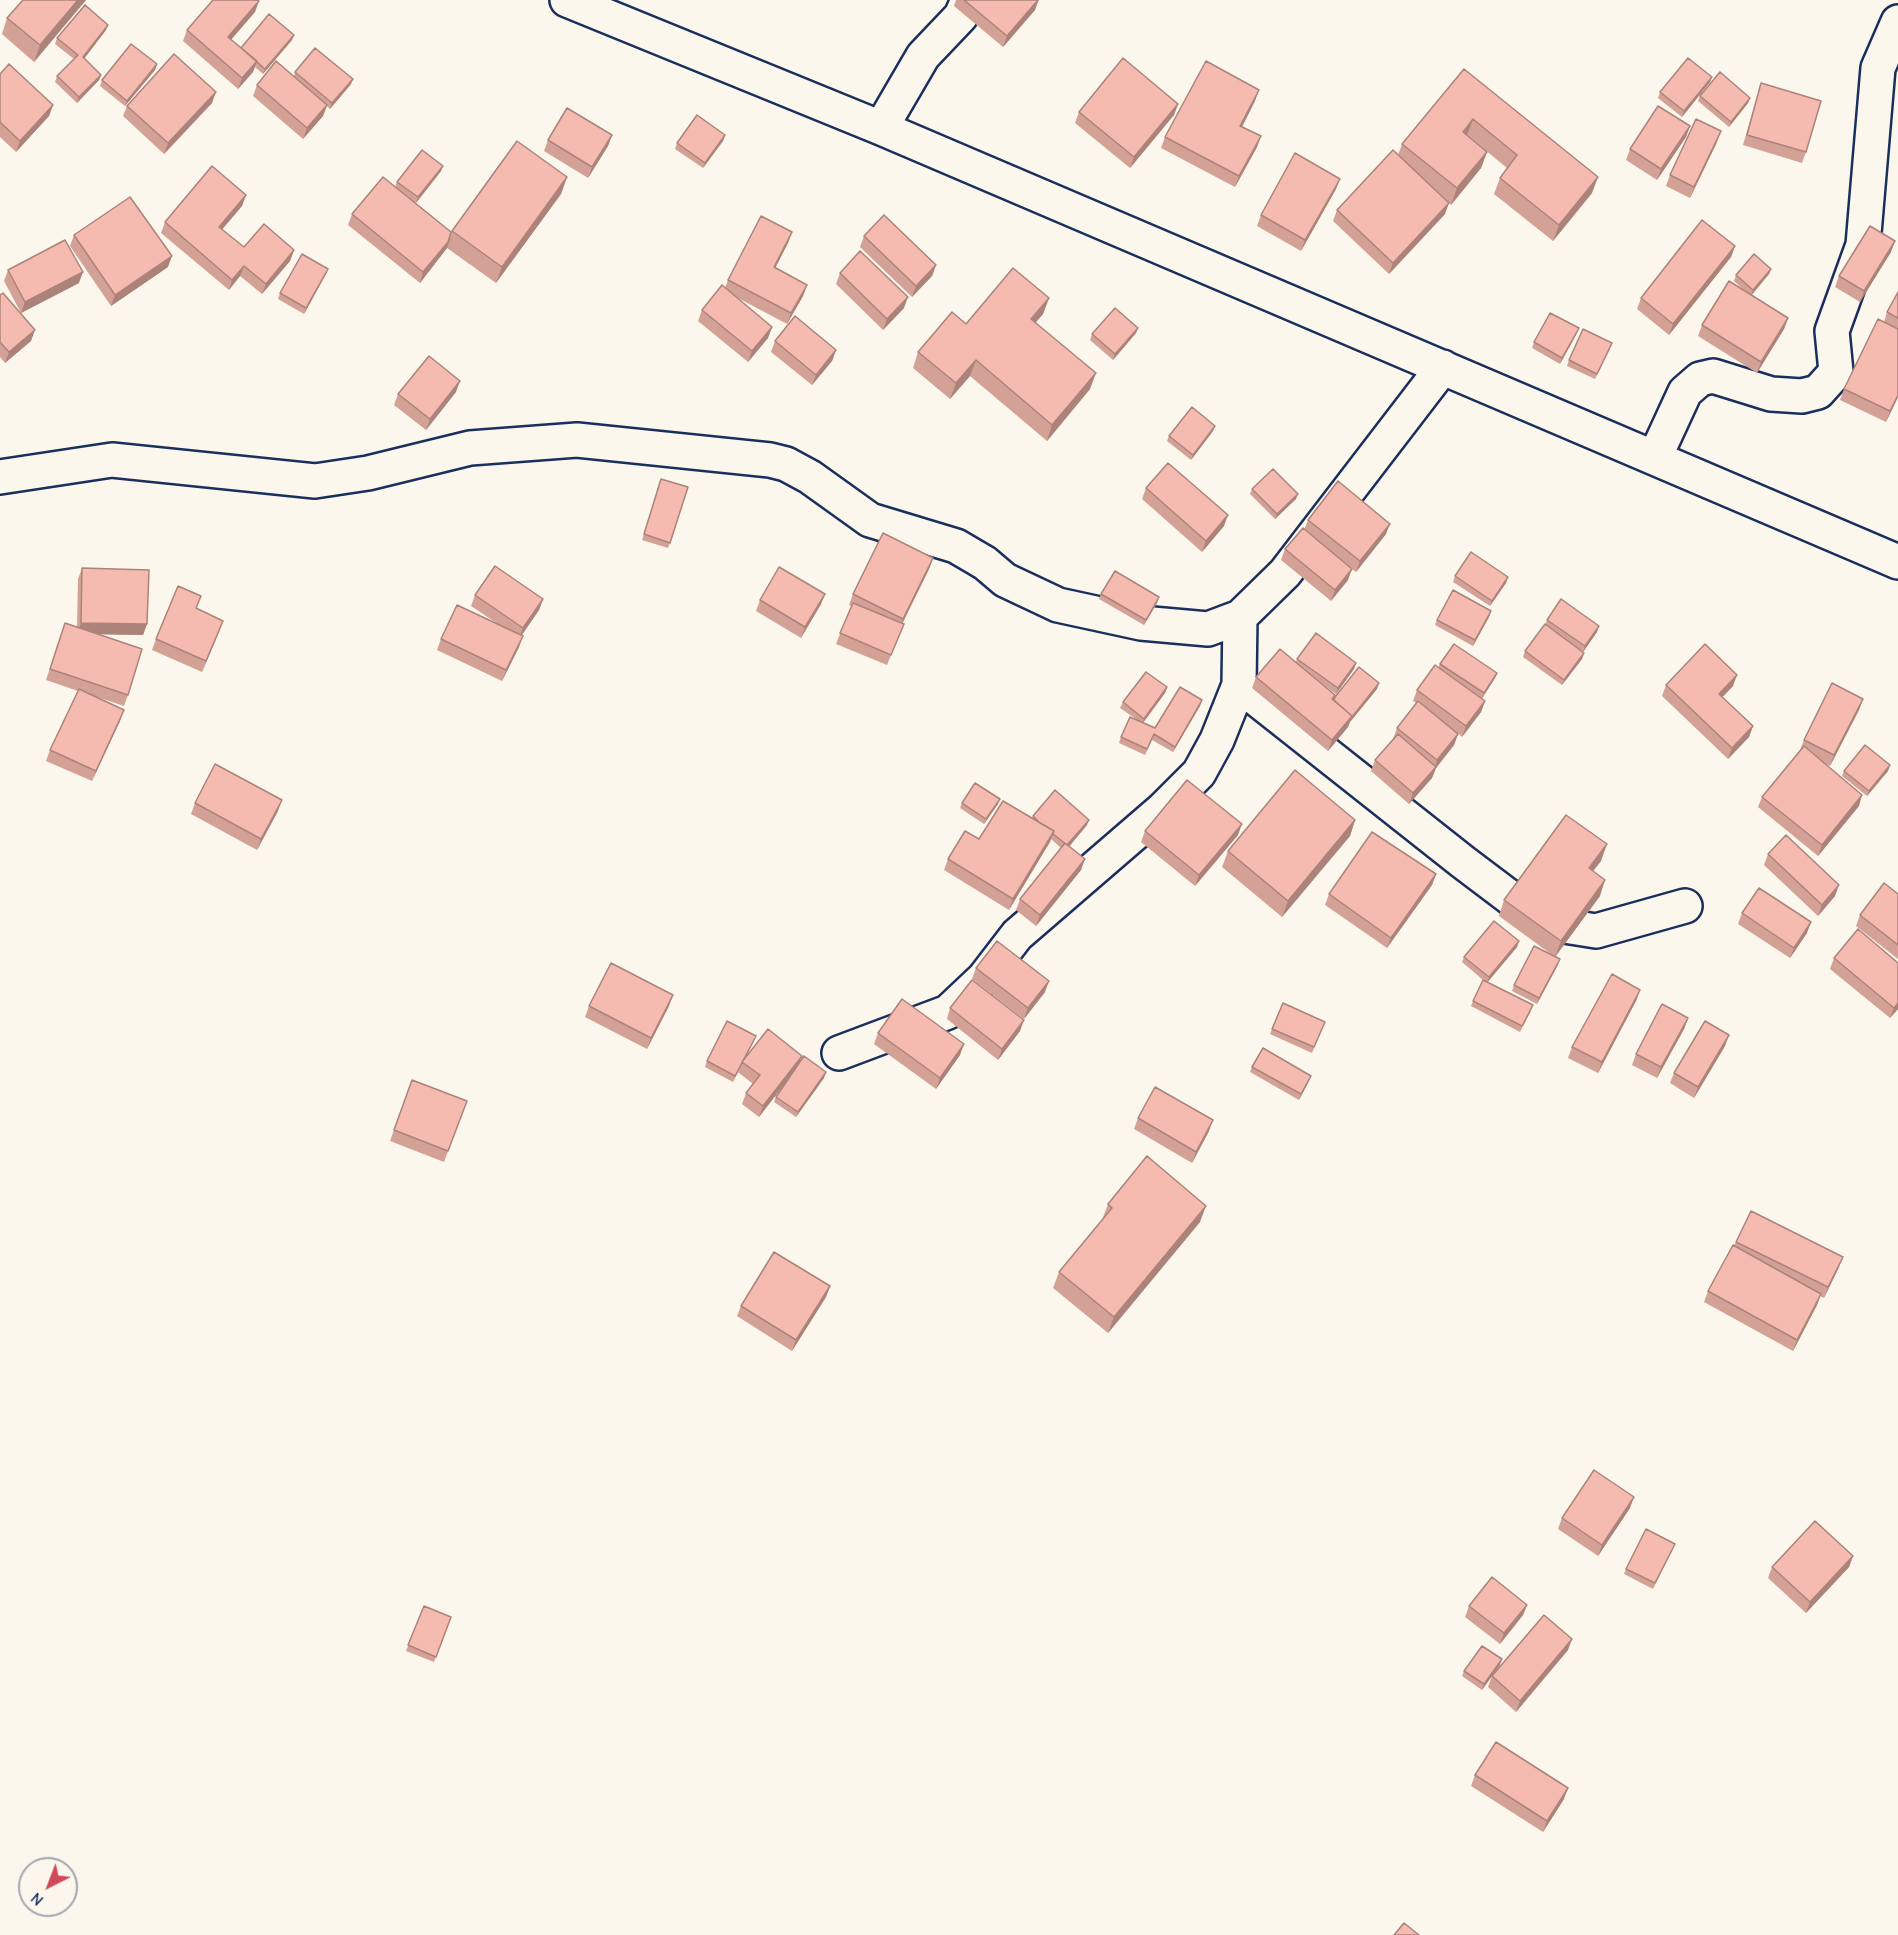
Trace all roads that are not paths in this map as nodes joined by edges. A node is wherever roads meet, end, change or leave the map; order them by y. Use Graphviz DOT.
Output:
graph roads {
  1 [pos="567,0"];
  2 [pos="968,0"];
  3 [pos="1898,22"];
  4 [pos="881,128"];
  5 [pos="1443,367"];
  6 [pos="1655,457"];
  7 [pos="0,477"];
  8 [pos="1898,562"];
  9 [pos="1240,617"];
  10 [pos="1239,684"];
  11 [pos="1685,906"];
  12 [pos="839,1053"];
  1 -- 4 [label="street"];
  2 -- 4 [label="street"];
  3 -- 6 [label="street"];
  4 -- 5 [label="street"];
  5 -- 6 [label="street"];
  5 -- 9 [label="street"];
  6 -- 8 [label="street"];
  7 -- 9 [label="street"];
  9 -- 10 [label="street"];
  10 -- 11 [label="street"];
  10 -- 12 [label="street"];
}
